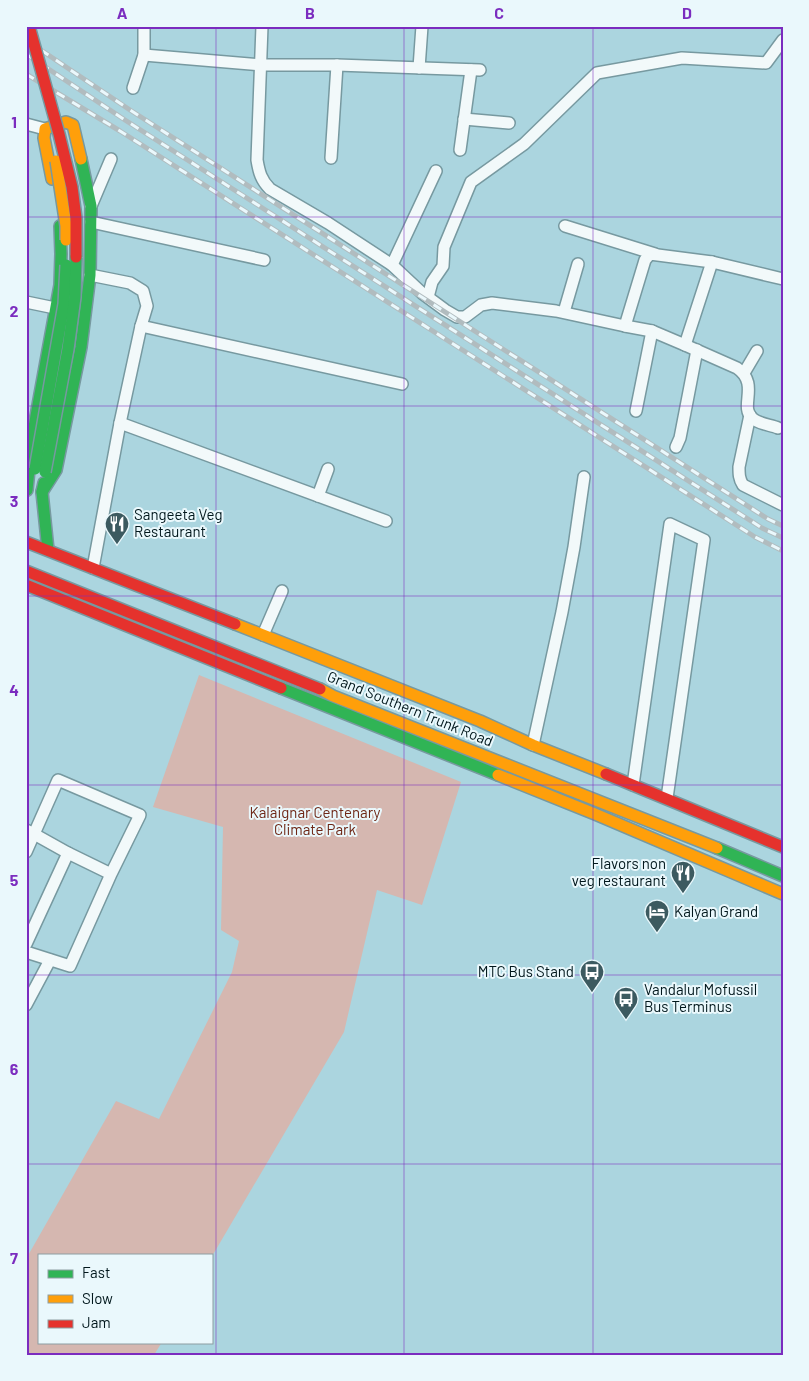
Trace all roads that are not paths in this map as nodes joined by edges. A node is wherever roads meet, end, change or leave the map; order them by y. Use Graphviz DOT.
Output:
graph roads {
  1 [pos="29,26"];
  2 [pos="144,26"];
  3 [pos="262,26"];
  4 [pos="422,26"];
  5 [pos="783,40"];
  6 [pos="26,54"];
  7 [pos="144,55"];
  8 [pos="262,65"];
  9 [pos="337,65"];
  10 [pos="419,68"];
  11 [pos="133,88"];
  12 [pos="464,119"];
  13 [pos="509,123"];
  14 [pos="26,124"];
  15 [pos="45,129"];
  16 [pos="460,150"];
  17 [pos="331,158"];
  18 [pos="111,159"];
  19 [pos="436,171"];
  20 [pos="91,206"];
  21 [pos="91,222"];
  22 [pos="565,226"];
  23 [pos="655,254"];
  24 [pos="264,260"];
  25 [pos="712,262"];
  26 [pos="392,264"];
  27 [pos="578,264"];
  28 [pos="90,275"];
  29 [pos="783,279"];
  30 [pos="428,297"];
  31 [pos="26,302"];
  32 [pos="56,308"];
  33 [pos="564,312"];
  34 [pos="141,326"];
  35 [pos="625,326"];
  36 [pos="652,331"];
  37 [pos="686,344"];
  38 [pos="697,350"];
  39 [pos="757,351"];
  40 [pos="744,373"];
  41 [pos="402,384"];
  42 [pos="636,411"];
  43 [pos="750,416"];
  44 [pos="120,423"];
  45 [pos="778,428"];
  46 [pos="676,447"];
  47 [pos="328,469"];
  48 [pos="40,470"];
  49 [pos="584,477"];
  50 [pos="27,491"];
  51 [pos="42,492"];
  52 [pos="318,496"];
  53 [pos="783,505"];
  54 [pos="386,521"];
  55 [pos="26,542"];
  56 [pos="48,550"];
  57 [pos="93,568"];
  58 [pos="26,571"];
  59 [pos="26,585"];
  60 [pos="282,591"];
  61 [pos="263,635"];
  62 [pos="533,745"];
  63 [pos="633,785"];
  64 [pos="668,798"];
  65 [pos="30,832"];
  66 [pos="783,847"];
  67 [pos="26,852"];
  68 [pos="68,853"];
  69 [pos="111,874"];
  70 [pos="783,876"];
  71 [pos="783,894"];
  72 [pos="26,944"];
  73 [pos="26,952"];
  74 [pos="50,960"];
  75 [pos="26,1005"];
  1 -- 48 [label="main road, bridge"];
  2 -- 7 [label="street"];
  3 -- 8 [label="street"];
  4 -- 10 [label="street"];
  5 -- 30 [label="street"];
  6 -- 48 [label="main road, bridge"];
  7 -- 8 [label="street"];
  7 -- 11 [label="street"];
  8 -- 9 [label="street"];
  8 -- 26 [label="street"];
  9 -- 10 [label="street"];
  9 -- 17 [label="street"];
  10 -- 12 [label="street"];
  12 -- 13 [label="street"];
  12 -- 16 [label="street"];
  14 -- 15 [label="street"];
  15 -- 20 [label="main road"];
  15 -- 32 [label="main road"];
  18 -- 20 [label="street"];
  19 -- 26 [label="street"];
  20 -- 21 [label="main road"];
  21 -- 24 [label="street"];
  21 -- 28 [label="main road"];
  22 -- 23 [label="street"];
  23 -- 25 [label="street"];
  23 -- 35 [label="street"];
  25 -- 29 [label="street"];
  25 -- 37 [label="street"];
  26 -- 30 [label="street"];
  27 -- 33 [label="street"];
  28 -- 34 [label="street"];
  28 -- 51 [label="main road"];
  30 -- 33 [label="street"];
  31 -- 32 [label="street"];
  32 -- 50 [label="main road"];
  33 -- 35 [label="street"];
  34 -- 41 [label="street"];
  34 -- 44 [label="street"];
  35 -- 36 [label="street"];
  36 -- 37 [label="street"];
  36 -- 42 [label="street"];
  37 -- 38 [label="street"];
  38 -- 40 [label="street"];
  38 -- 46 [label="street"];
  39 -- 40 [label="street"];
  40 -- 43 [label="street"];
  43 -- 45 [label="street"];
  43 -- 53 [label="street"];
  44 -- 52 [label="street"];
  44 -- 57 [label="street"];
  47 -- 52 [label="street"];
  48 -- 50 [label="main road"];
  48 -- 51 [label="main road"];
  49 -- 62 [label="street"];
  51 -- 56 [label="main road"];
  52 -- 54 [label="street"];
  55 -- 56 [label="main road, Grand Southern Trunk Road"];
  56 -- 57 [label="main road, Grand Southern Trunk Road"];
  57 -- 61 [label="main road, Grand Southern Trunk Road"];
  58 -- 70 [label="main road, Grand Southern Trunk Road"];
  59 -- 71 [label="main road"];
  60 -- 61 [label="street"];
  61 -- 62 [label="main road, Grand Southern Trunk Road"];
  62 -- 63 [label="main road, Grand Southern Trunk Road"];
  63 -- 64 [label="main road, Grand Southern Trunk Road"];
  63 -- 64 [label="street"];
  64 -- 66 [label="main road, Grand Southern Trunk Road"];
  65 -- 67 [label="street"];
  65 -- 68 [label="street"];
  65 -- 69 [label="street"];
  68 -- 69 [label="street"];
  68 -- 72 [label="street"];
  69 -- 74 [label="street"];
  73 -- 74 [label="street"];
  74 -- 75 [label="street"];
}
